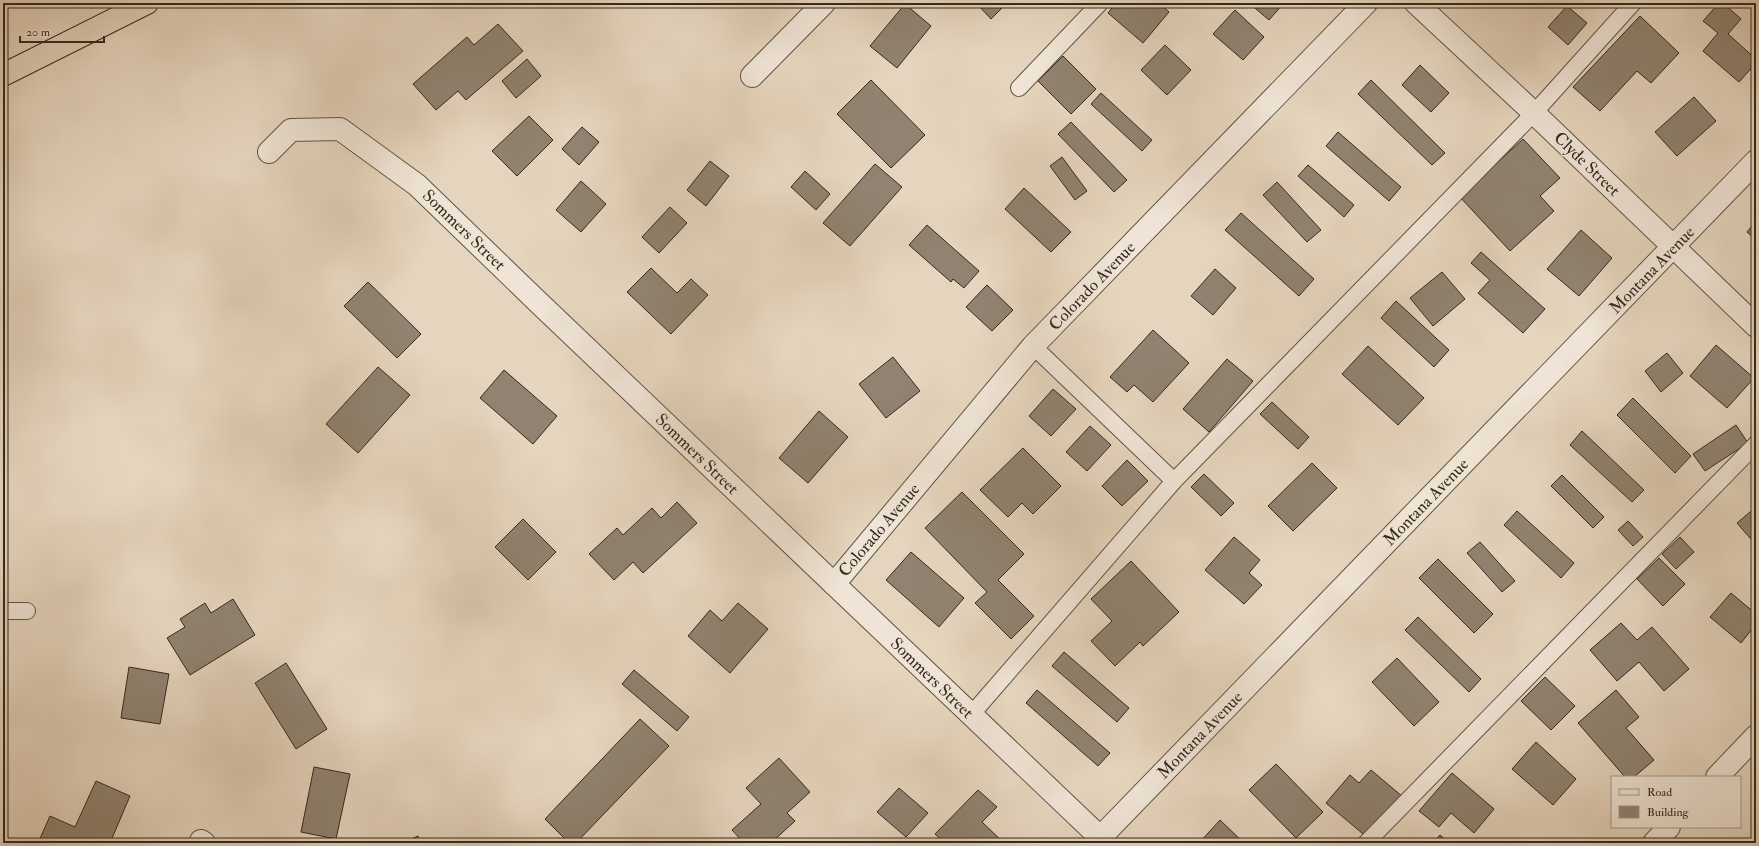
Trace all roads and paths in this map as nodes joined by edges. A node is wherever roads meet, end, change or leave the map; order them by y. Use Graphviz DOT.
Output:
graph roads {
  1 [pos="147,3"];
  2 [pos="824,3"];
  3 [pos="1100,3"];
  4 [pos="1366,3"];
  5 [pos="1416,3"];
  6 [pos="1633,3"];
  7 [pos="3,75"];
  8 [pos="752,76"];
  9 [pos="1019,88"];
  10 [pos="1534,113"];
  11 [pos="269,152"];
  12 [pos="1756,161"];
  13 [pos="1674,247"];
  14 [pos="1756,326"];
  15 [pos="1033,346"];
  16 [pos="1756,444"];
  17 [pos="1174,481"];
  18 [pos="834,584"];
  19 [pos="3,611"];
  20 [pos="27,611"];
  21 [pos="971,715"];
  22 [pos="1756,736"];
  23 [pos="1718,776"];
  24 [pos="1668,828"];
  25 [pos="1100,841"];
  26 [pos="200,843"];
  27 [pos="204,843"];
  28 [pos="1366,843"];
  29 [pos="1654,843"];
  1 -- 7 [label="highway"];
  2 -- 8 [label="street"];
  3 -- 9 [label="lane"];
  4 -- 15 [label="street, Colorado Avenue"];
  5 -- 10 [label="street, Clyde Street"];
  6 -- 10 [label="lane"];
  10 -- 13 [label="street, Clyde Street"];
  10 -- 17 [label="lane"];
  11 -- 18 [label="street, Sommers Street"];
  12 -- 13 [label="street, Montana Avenue"];
  13 -- 14 [label="street, Clyde Street"];
  13 -- 25 [label="street, Montana Avenue"];
  15 -- 17 [label="lane"];
  15 -- 18 [label="street, Colorado Avenue"];
  16 -- 28 [label="lane"];
  17 -- 21 [label="lane"];
  18 -- 21 [label="street, Sommers Street"];
  19 -- 20 [label="lane"];
  21 -- 25 [label="street, Sommers Street"];
  22 -- 23 [label="street"];
  24 -- 29 [label="street"];
  26 -- 27 [label="street"];
}
